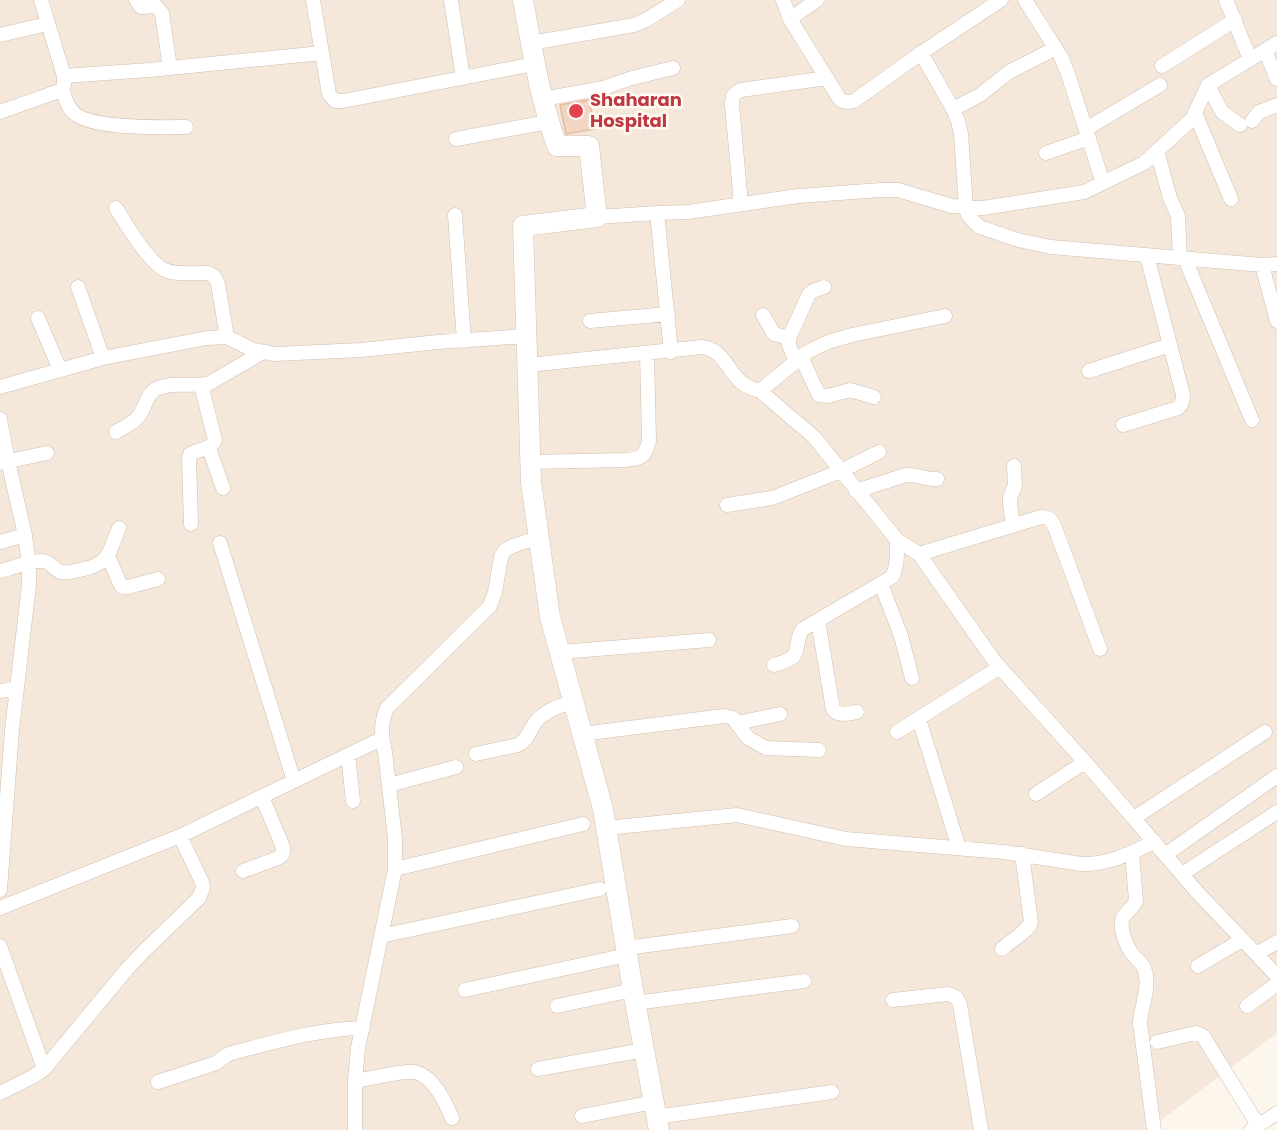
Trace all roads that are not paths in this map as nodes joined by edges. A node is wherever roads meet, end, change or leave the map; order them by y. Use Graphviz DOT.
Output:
graph roads {
  1 [pos="41,0"];
  2 [pos="136,0"];
  3 [pos="313,0"];
  4 [pos="451,0"];
  5 [pos="523,0"];
  6 [pos="678,0"];
  7 [pos="783,0"];
  8 [pos="817,0"];
  9 [pos="1001,0"];
  10 [pos="1025,0"];
  11 [pos="1226,0"];
  12 [pos="790,19"];
  13 [pos="1234,20"];
  14 [pos="48,24"];
  15 [pos="0,35"];
  16 [pos="531,43"];
  17 [pos="1271,47"];
  18 [pos="1056,48"];
  19 [pos="322,53"];
  20 [pos="921,53"];
  21 [pos="1250,59"];
  22 [pos="534,64"];
  23 [pos="1162,66"];
  24 [pos="170,68"];
  25 [pos="673,68"];
  26 [pos="463,78"];
  27 [pos="827,78"];
  28 [pos="1277,79"];
  29 [pos="63,83"];
  30 [pos="1160,85"];
  31 [pos="1208,85"];
  32 [pos="543,99"];
  33 [pos="1277,105"];
  34 [pos="953,109"];
  35 [pos="0,112"];
  36 [pos="1195,113"];
  37 [pos="548,122"];
  38 [pos="186,127"];
  39 [pos="1087,133"];
  40 [pos="456,139"];
  41 [pos="1157,151"];
  42 [pos="1046,153"];
  43 [pos="1103,183"];
  44 [pos="1231,199"];
  45 [pos="741,204"];
  46 [pos="116,208"];
  47 [pos="966,208"];
  48 [pos="657,213"];
  49 [pos="456,215"];
  50 [pos="597,218"];
  51 [pos="1147,256"];
  52 [pos="1182,259"];
  53 [pos="1277,264"];
  54 [pos="1262,265"];
  55 [pos="78,286"];
  56 [pos="824,287"];
  57 [pos="668,314"];
  58 [pos="763,315"];
  59 [pos="945,316"];
  60 [pos="38,318"];
  61 [pos="590,321"];
  62 [pos="1277,321"];
  63 [pos="527,336"];
  64 [pos="227,337"];
  65 [pos="789,338"];
  66 [pos="464,341"];
  67 [pos="1170,345"];
  68 [pos="263,352"];
  69 [pos="671,352"];
  70 [pos="647,354"];
  71 [pos="103,358"];
  72 [pos="798,359"];
  73 [pos="528,365"];
  74 [pos="60,370"];
  75 [pos="1089,371"];
  76 [pos="201,385"];
  77 [pos="0,387"];
  78 [pos="760,391"];
  79 [pos="874,397"];
  80 [pos="0,418"];
  81 [pos="1252,420"];
  82 [pos="1123,425"];
  83 [pos="116,432"];
  84 [pos="209,447"];
  85 [pos="879,452"];
  86 [pos="47,453"];
  87 [pos="4,461"];
  88 [pos="531,462"];
  89 [pos="1014,466"];
  90 [pos="841,471"];
  91 [pos="937,479"];
  92 [pos="14,487"];
  93 [pos="223,488"];
  94 [pos="0,491"];
  95 [pos="856,491"];
  96 [pos="727,506"];
  97 [pos="191,524"];
  98 [pos="1013,526"];
  99 [pos="119,528"];
  100 [pos="25,535"];
  101 [pos="539,537"];
  102 [pos="897,540"];
  103 [pos="0,542"];
  104 [pos="220,543"];
  105 [pos="920,554"];
  106 [pos="108,556"];
  107 [pos="30,563"];
  108 [pos="0,572"];
  109 [pos="158,579"];
  110 [pos="881,584"];
  111 [pos="818,621"];
  112 [pos="709,640"];
  113 [pos="1100,649"];
  114 [pos="560,652"];
  115 [pos="774,665"];
  116 [pos="1000,667"];
  117 [pos="912,678"];
  118 [pos="16,689"];
  119 [pos="0,690"];
  120 [pos="573,701"];
  121 [pos="857,712"];
  122 [pos="780,714"];
  123 [pos="919,719"];
  124 [pos="737,723"];
  125 [pos="897,732"];
  126 [pos="1265,732"];
  127 [pos="582,734"];
  128 [pos="381,739"];
  129 [pos="819,750"];
  130 [pos="476,754"];
  131 [pos="348,755"];
  132 [pos="1085,762"];
  133 [pos="456,767"];
  134 [pos="1277,776"];
  135 [pos="294,781"];
  136 [pos="389,784"];
  137 [pos="1036,794"];
  138 [pos="262,797"];
  139 [pos="353,801"];
  140 [pos="1277,812"];
  141 [pos="1134,818"];
  142 [pos="584,824"];
  143 [pos="606,828"];
  144 [pos="180,836"];
  145 [pos="1155,843"];
  146 [pos="958,848"];
  147 [pos="1132,852"];
  148 [pos="1022,854"];
  149 [pos="1165,855"];
  150 [pos="395,870"];
  151 [pos="243,871"];
  152 [pos="1182,874"];
  153 [pos="600,889"];
  154 [pos="0,890"];
  155 [pos="0,908"];
  156 [pos="792,926"];
  157 [pos="381,936"];
  158 [pos="1242,940"];
  159 [pos="1277,942"];
  160 [pos="0,946"];
  161 [pos="1002,949"];
  162 [pos="626,951"];
  163 [pos="1256,954"];
  164 [pos="1198,966"];
  165 [pos="1277,976"];
  166 [pos="804,981"];
  167 [pos="1277,984"];
  168 [pos="465,990"];
  169 [pos="634,997"];
  170 [pos="893,1000"];
  171 [pos="557,1006"];
  172 [pos="1247,1006"];
  173 [pos="363,1028"];
  174 [pos="1158,1042"];
  175 [pos="644,1050"];
  176 [pos="44,1069"];
  177 [pos="538,1069"];
  178 [pos="355,1081"];
  179 [pos="158,1082"];
  180 [pos="832,1092"];
  181 [pos="0,1093"];
  182 [pos="1277,1113"];
  183 [pos="582,1116"];
  184 [pos="656,1117"];
  185 [pos="452,1118"];
  186 [pos="1254,1128"];
  187 [pos="355,1130"];
  188 [pos="981,1130"];
  189 [pos="1154,1130"];
  1 -- 14 [label="street"];
  2 -- 24 [label="street"];
  3 -- 19 [label="street"];
  4 -- 26 [label="street"];
  5 -- 16 [label="street"];
  6 -- 16 [label="street"];
  7 -- 12 [label="street"];
  8 -- 12 [label="street"];
  9 -- 20 [label="street"];
  10 -- 18 [label="street"];
  11 -- 13 [label="street"];
  12 -- 27 [label="street"];
  13 -- 21 [label="street"];
  13 -- 23 [label="street"];
  14 -- 15 [label="street"];
  14 -- 29 [label="street"];
  16 -- 22 [label="street"];
  17 -- 21 [label="street"];
  17 -- 28 [label="street"];
  18 -- 34 [label="street"];
  18 -- 39 [label="street"];
  19 -- 24 [label="street"];
  19 -- 26 [label="street"];
  20 -- 27 [label="street"];
  20 -- 34 [label="street"];
  21 -- 31 [label="street"];
  22 -- 26 [label="street"];
  22 -- 32 [label="street"];
  24 -- 29 [label="street"];
  25 -- 32 [label="street"];
  27 -- 45 [label="street"];
  29 -- 35 [label="street"];
  29 -- 38 [label="street"];
  30 -- 39 [label="street"];
  31 -- 33 [label="street"];
  31 -- 36 [label="street"];
  32 -- 37 [label="street"];
  34 -- 47 [label="street"];
  36 -- 41 [label="street"];
  36 -- 44 [label="street"];
  37 -- 40 [label="street"];
  37 -- 50 [label="street"];
  39 -- 42 [label="street"];
  39 -- 43 [label="street"];
  41 -- 43 [label="street"];
  41 -- 52 [label="street"];
  43 -- 47 [label="street"];
  45 -- 47 [label="street"];
  45 -- 48 [label="street"];
  46 -- 64 [label="street"];
  47 -- 51 [label="street"];
  48 -- 50 [label="street"];
  48 -- 57 [label="street"];
  49 -- 66 [label="street"];
  50 -- 63 [label="street"];
  51 -- 52 [label="street"];
  51 -- 67 [label="street"];
  52 -- 54 [label="street"];
  52 -- 81 [label="street"];
  53 -- 54 [label="street"];
  54 -- 62 [label="street"];
  55 -- 71 [label="street"];
  56 -- 65 [label="street"];
  57 -- 61 [label="street"];
  57 -- 69 [label="street"];
  58 -- 65 [label="street"];
  59 -- 72 [label="street"];
  60 -- 74 [label="street"];
  63 -- 66 [label="street"];
  63 -- 73 [label="street"];
  64 -- 68 [label="street"];
  64 -- 71 [label="street"];
  65 -- 72 [label="street"];
  66 -- 68 [label="street"];
  67 -- 75 [label="street"];
  67 -- 82 [label="street"];
  68 -- 76 [label="street"];
  69 -- 70 [label="street"];
  69 -- 78 [label="street"];
  70 -- 73 [label="street"];
  70 -- 88 [label="street"];
  71 -- 74 [label="street"];
  72 -- 78 [label="street"];
  72 -- 79 [label="street"];
  73 -- 88 [label="street"];
  74 -- 77 [label="street"];
  76 -- 83 [label="street"];
  76 -- 84 [label="street"];
  78 -- 90 [label="street"];
  80 -- 87 [label="street"];
  84 -- 93 [label="street"];
  84 -- 97 [label="street"];
  85 -- 90 [label="street"];
  86 -- 87 [label="street"];
  87 -- 92 [label="street"];
  88 -- 101 [label="street"];
  89 -- 98 [label="street"];
  90 -- 95 [label="street"];
  90 -- 96 [label="street"];
  91 -- 95 [label="street"];
  92 -- 94 [label="street"];
  92 -- 100 [label="street"];
  95 -- 102 [label="street"];
  98 -- 105 [label="street"];
  98 -- 113 [label="street"];
  99 -- 106 [label="street"];
  100 -- 103 [label="street"];
  100 -- 107 [label="street"];
  101 -- 114 [label="street"];
  101 -- 128 [label="street"];
  102 -- 105 [label="street"];
  102 -- 110 [label="street"];
  104 -- 135 [label="street"];
  105 -- 116 [label="street"];
  106 -- 107 [label="street"];
  106 -- 109 [label="street"];
  107 -- 108 [label="street"];
  107 -- 118 [label="street"];
  110 -- 111 [label="street"];
  110 -- 117 [label="street"];
  111 -- 115 [label="street"];
  111 -- 121 [label="street"];
  112 -- 114 [label="street"];
  114 -- 120 [label="street"];
  116 -- 123 [label="street"];
  116 -- 132 [label="street"];
  118 -- 119 [label="street"];
  118 -- 154 [label="street"];
  120 -- 127 [label="street"];
  120 -- 130 [label="street"];
  122 -- 124 [label="street"];
  123 -- 125 [label="street"];
  123 -- 146 [label="street"];
  124 -- 127 [label="street"];
  124 -- 129 [label="street"];
  126 -- 141 [label="street"];
  127 -- 143 [label="street"];
  128 -- 131 [label="street"];
  128 -- 136 [label="street"];
  131 -- 135 [label="street"];
  131 -- 139 [label="street"];
  132 -- 137 [label="street"];
  132 -- 141 [label="street"];
  133 -- 136 [label="street"];
  134 -- 149 [label="street"];
  135 -- 138 [label="street"];
  136 -- 150 [label="street"];
  138 -- 144 [label="street"];
  138 -- 151 [label="street"];
  140 -- 152 [label="street"];
  141 -- 145 [label="street"];
  142 -- 150 [label="street"];
  143 -- 146 [label="street"];
  143 -- 162 [label="street"];
  144 -- 155 [label="street"];
  144 -- 176 [label="street"];
  145 -- 147 [label="street"];
  145 -- 149 [label="street"];
  146 -- 148 [label="street"];
  147 -- 148 [label="street"];
  147 -- 189 [label="street"];
  148 -- 161 [label="street"];
  149 -- 152 [label="street"];
  150 -- 157 [label="street"];
  152 -- 158 [label="street"];
  153 -- 157 [label="street"];
  156 -- 162 [label="street"];
  157 -- 173 [label="street"];
  158 -- 163 [label="street"];
  158 -- 164 [label="street"];
  159 -- 163 [label="street"];
  160 -- 176 [label="street"];
  162 -- 168 [label="street"];
  162 -- 169 [label="street"];
  163 -- 165 [label="street"];
  166 -- 169 [label="street"];
  167 -- 172 [label="street"];
  169 -- 171 [label="street"];
  169 -- 175 [label="street"];
  170 -- 188 [label="street"];
  173 -- 178 [label="street"];
  173 -- 179 [label="street"];
  174 -- 186 [label="street"];
  175 -- 177 [label="street"];
  175 -- 184 [label="street"];
  176 -- 181 [label="street"];
  178 -- 185 [label="street"];
  178 -- 187 [label="street"];
  180 -- 184 [label="street"];
  182 -- 186 [label="street"];
  183 -- 184 [label="street"];
}
